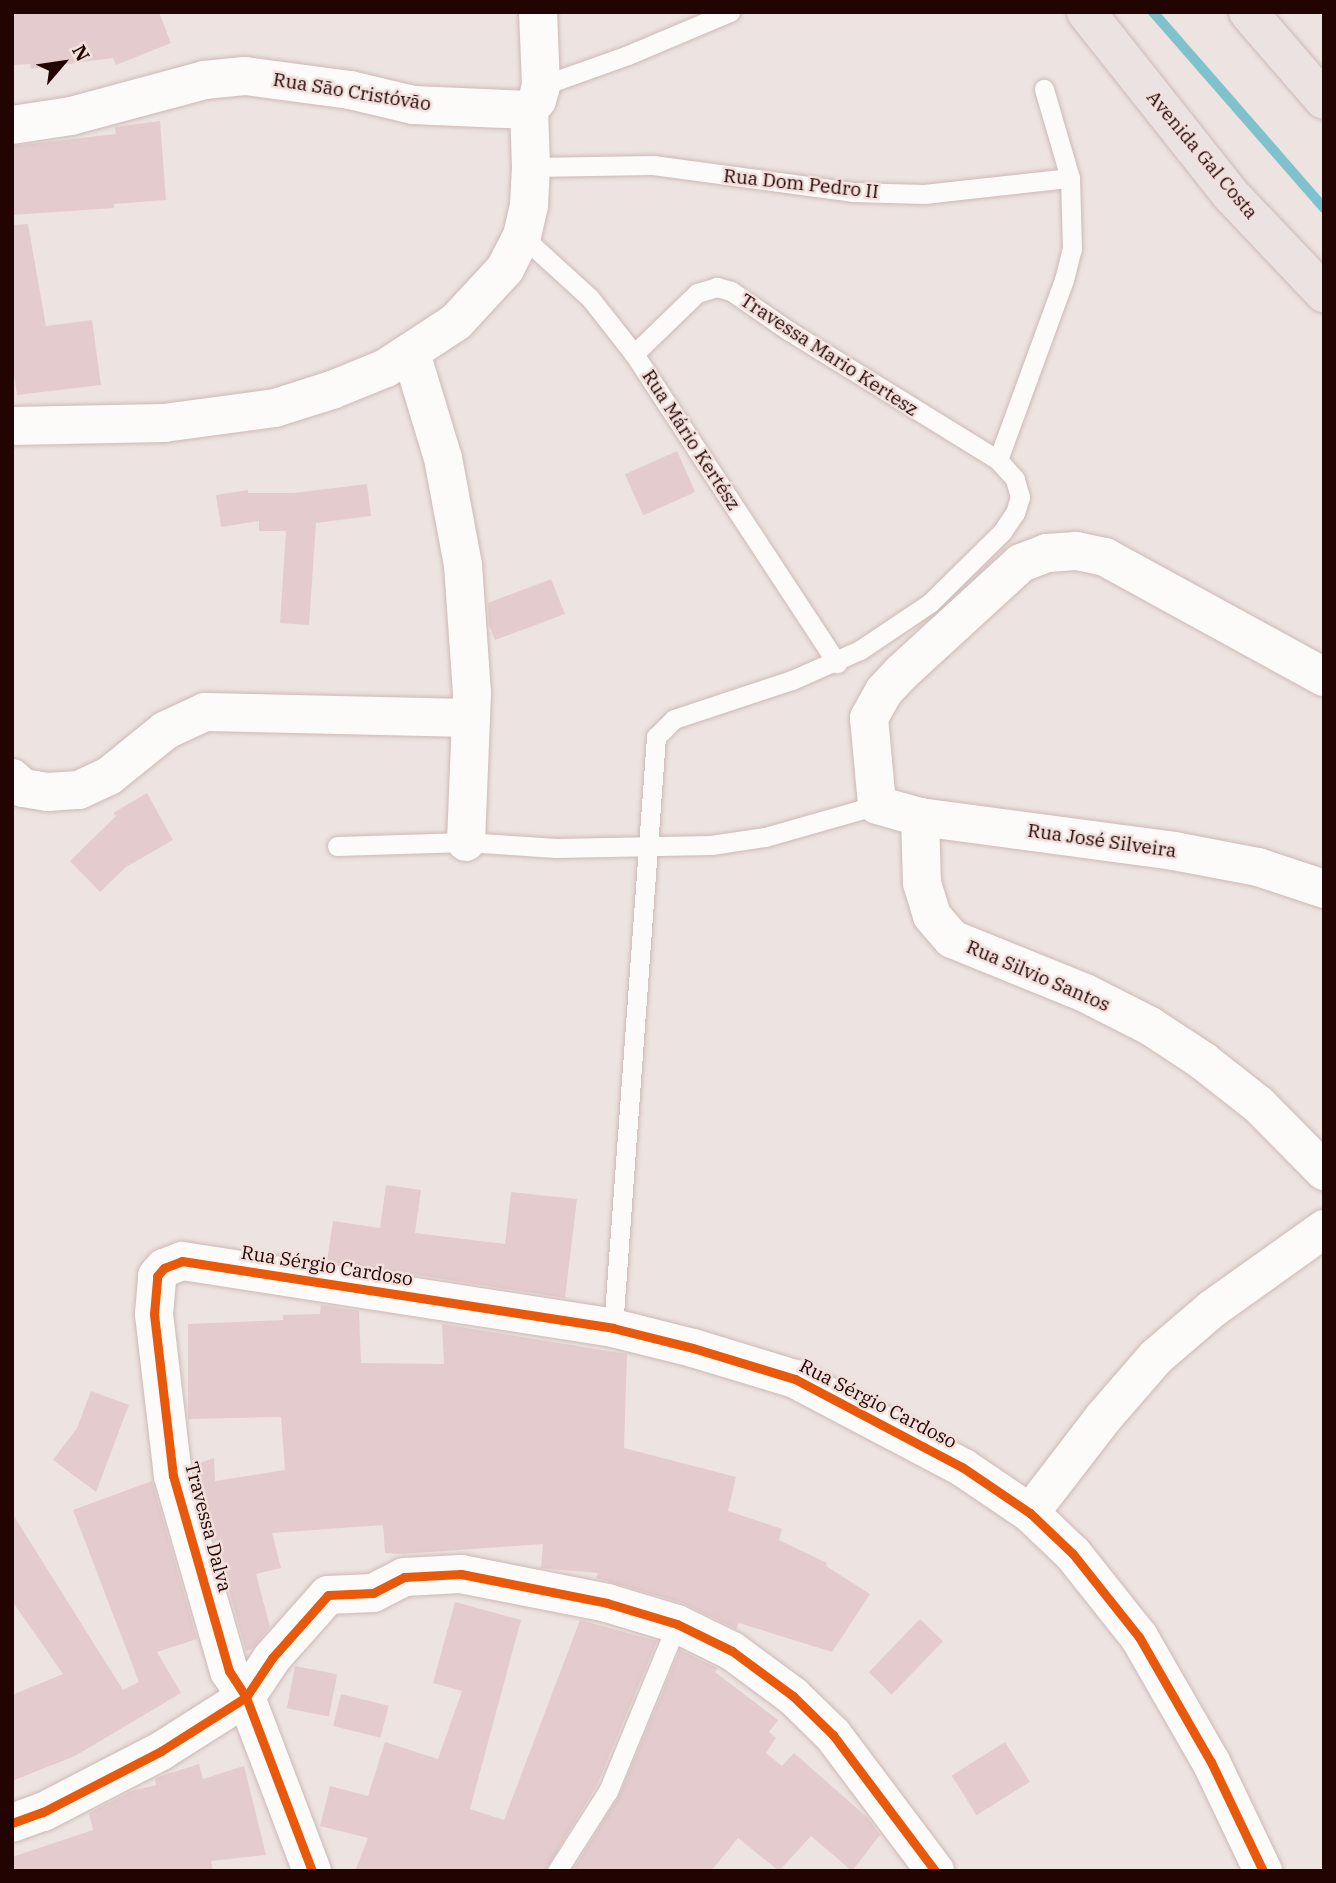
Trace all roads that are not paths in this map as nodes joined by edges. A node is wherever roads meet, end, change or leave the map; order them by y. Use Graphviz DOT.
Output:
graph roads {
  1 [pos="538,12"];
  2 [pos="730,12"];
  3 [pos="1086,12"];
  4 [pos="1262,18"];
  5 [pos="1044,89"];
  6 [pos="535,98"];
  7 [pos="1324,100"];
  8 [pos="12,125"];
  9 [pos="531,167"];
  10 [pos="1070,178"];
  11 [pos="522,236"];
  12 [pos="1324,293"];
  13 [pos="411,353"];
  14 [pos="634,354"];
  15 [pos="12,426"];
  16 [pos="998,460"];
  17 [pos="837,663"];
  18 [pos="1324,677"];
  19 [pos="471,718"];
  20 [pos="17,783"];
  21 [pos="877,805"];
  22 [pos="920,817"];
  23 [pos="466,842"];
  24 [pos="337,846"];
  25 [pos="648,848"];
  26 [pos="1324,889"];
  27 [pos="1324,1171"];
  28 [pos="1324,1228"];
  29 [pos="157,1276"];
  30 [pos="613,1328"];
  31 [pos="1030,1513"];
  32 [pos="677,1624"];
  33 [pos="246,1697"];
  34 [pos="12,1823"];
  35 [pos="312,1871"];
  36 [pos="557,1871"];
  37 [pos="935,1871"];
  38 [pos="1263,1871"];
  1 -- 6 [label="street"];
  2 -- 6 [label="lane"];
  3 -- 12 [label="main road, Avenida Gal Costa"];
  4 -- 7 [label="main road"];
  5 -- 10 [label="lane"];
  6 -- 8 [label="street, Rua São Cristóvão"];
  6 -- 9 [label="street"];
  9 -- 10 [label="lane, Rua Dom Pedro II"];
  9 -- 11 [label="street"];
  10 -- 16 [label="lane"];
  11 -- 13 [label="street"];
  11 -- 14 [label="lane, Rua Mário Kertész"];
  13 -- 15 [label="street"];
  13 -- 19 [label="street"];
  14 -- 16 [label="lane, Travessa Mario Kertesz"];
  14 -- 17 [label="lane, Rua Mário Kertész"];
  16 -- 17 [label="lane"];
  17 -- 25 [label="lane"];
  18 -- 21 [label="street"];
  19 -- 20 [label="street"];
  19 -- 23 [label="street"];
  21 -- 22 [label="street, Rua José Silveira"];
  21 -- 25 [label="lane"];
  22 -- 26 [label="street, Rua José Silveira"];
  22 -- 27 [label="street, Rua Silvio Santos"];
  23 -- 24 [label="lane"];
  23 -- 25 [label="lane"];
  25 -- 30 [label="lane"];
  28 -- 31 [label="street"];
  29 -- 30 [label="street, Rua Sérgio Cardoso"];
  29 -- 33 [label="street, Travessa Dalva"];
  30 -- 31 [label="street, Rua Sérgio Cardoso"];
  31 -- 38 [label="street, Rua Sérgio Cardoso"];
  32 -- 33 [label="street"];
  32 -- 36 [label="lane"];
  32 -- 37 [label="street"];
  33 -- 34 [label="street"];
  33 -- 35 [label="street, Travessa Dalva"];
}
